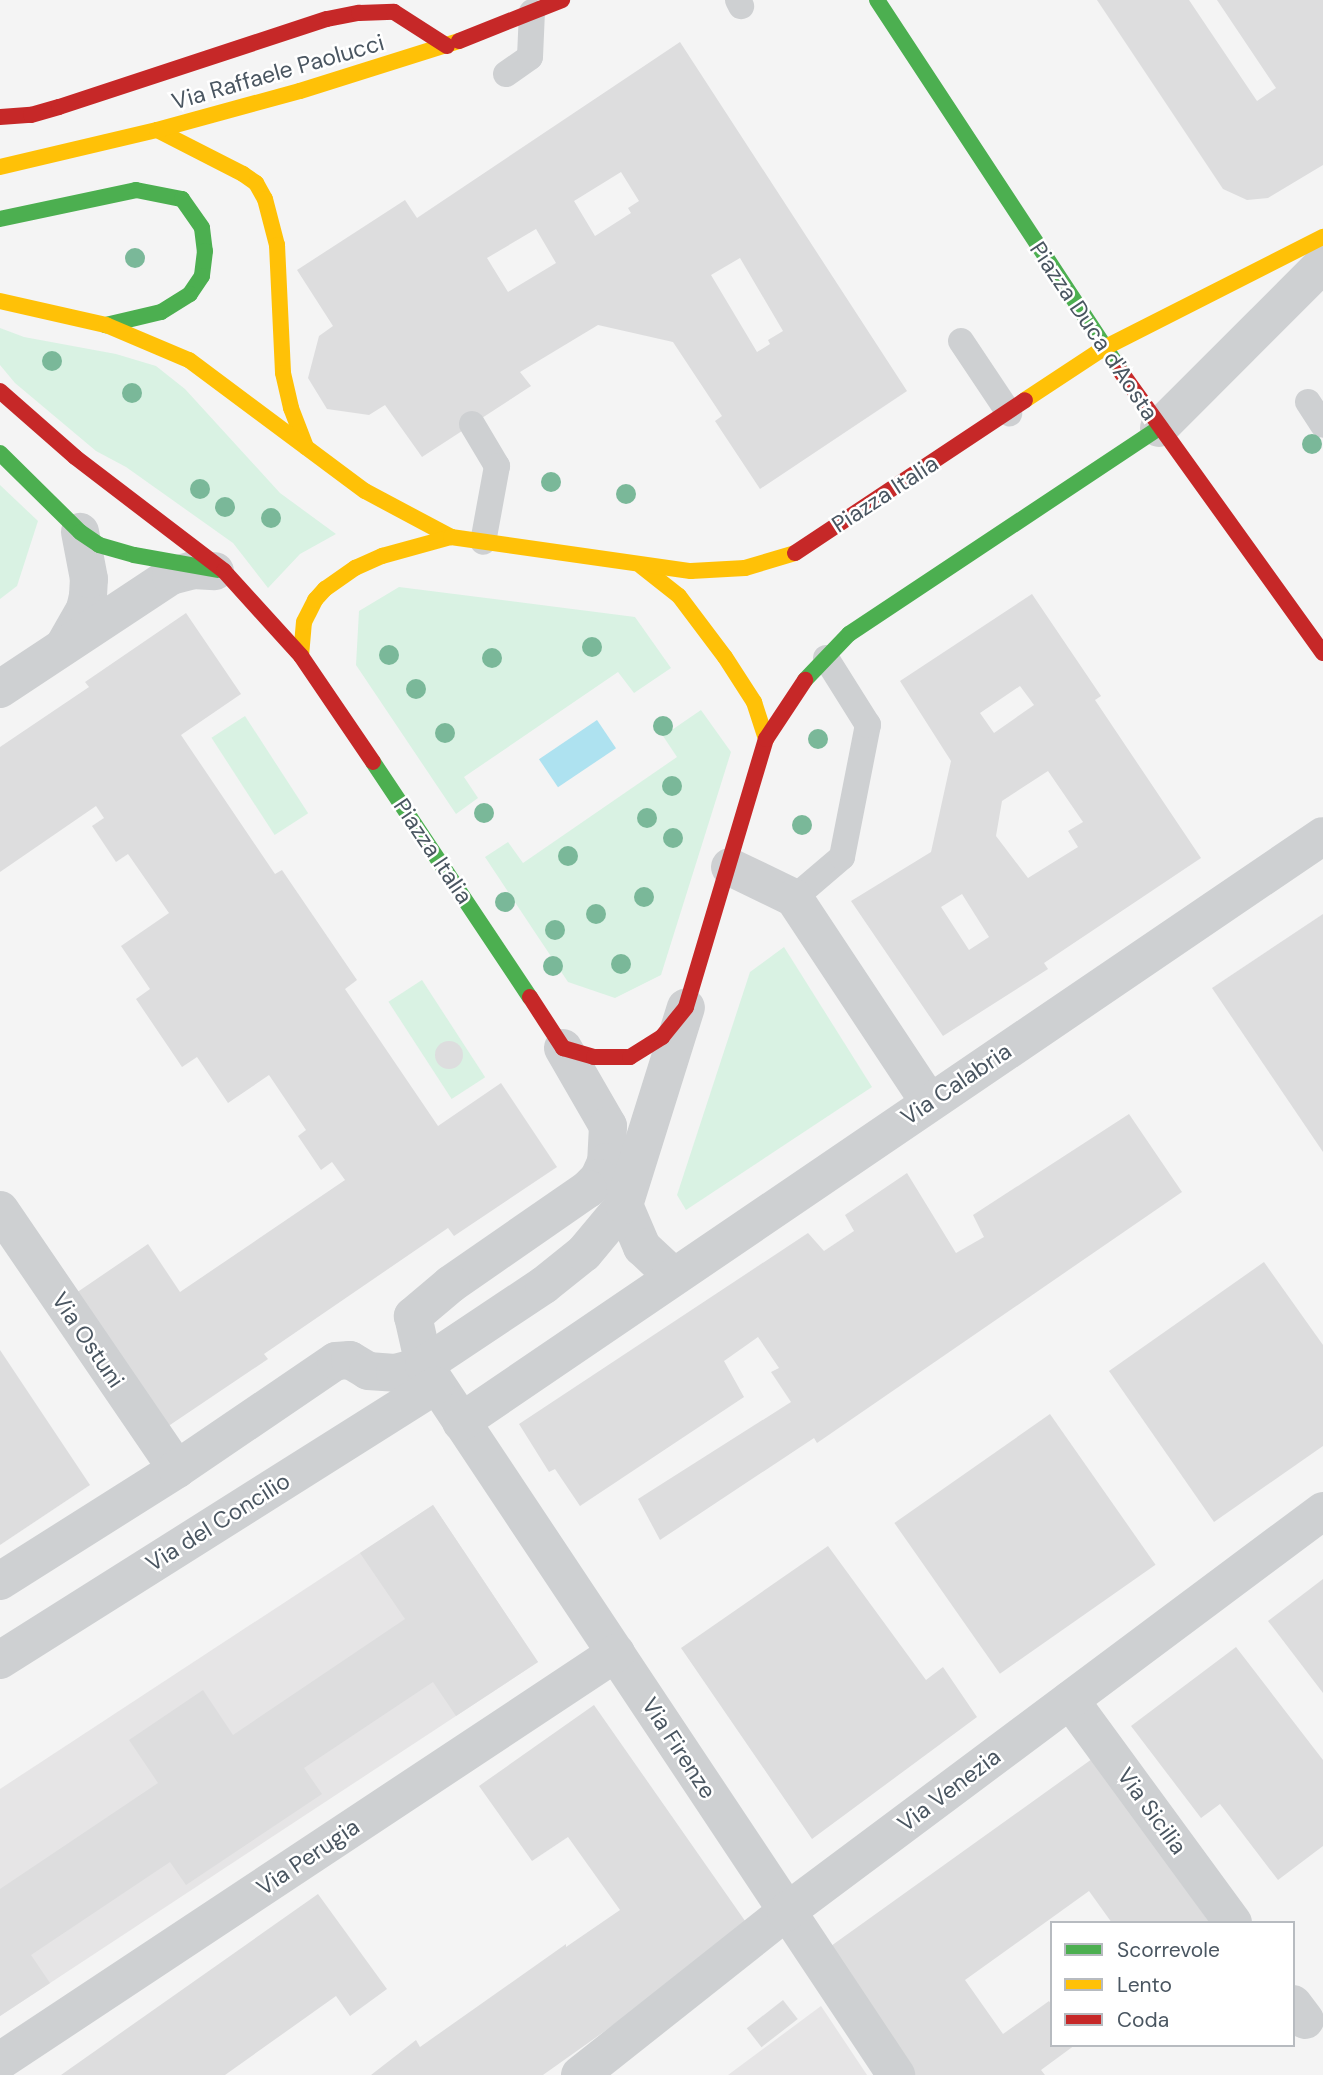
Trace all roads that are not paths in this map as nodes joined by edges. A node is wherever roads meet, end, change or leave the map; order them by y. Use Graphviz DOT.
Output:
graph roads {
  1 [pos="562,0"];
  2 [pos="877,0"];
  3 [pos="532,12"];
  4 [pos="447,46"];
  5 [pos="506,74"];
  6 [pos="0,117"];
  7 [pos="157,130"];
  8 [pos="0,167"];
  9 [pos="0,219"];
  10 [pos="1323,237"];
  11 [pos="1323,264"];
  12 [pos="0,301"];
  13 [pos="106,325"];
  14 [pos="961,341"];
  15 [pos="1104,348"];
  16 [pos="0,391"];
  17 [pos="1308,402"];
  18 [pos="1009,413"];
  19 [pos="471,424"];
  20 [pos="1323,425"];
  21 [pos="1159,428"];
  22 [pos="306,447"];
  23 [pos="0,453"];
  24 [pos="80,532"];
  25 [pos="450,537"];
  26 [pos="483,542"];
  27 [pos="641,566"];
  28 [pos="224,571"];
  29 [pos="1320,643"];
  30 [pos="63,647"];
  31 [pos="301,656"];
  32 [pos="826,658"];
  33 [pos="0,690"];
  34 [pos="766,739"];
  35 [pos="1323,836"];
  36 [pos="730,867"];
  37 [pos="794,898"];
  38 [pos="687,1007"];
  39 [pos="563,1048"];
  40 [pos="929,1102"];
  41 [pos="624,1205"];
  42 [pos="2,1217"];
  43 [pos="673,1276"];
  44 [pos="430,1375"];
  45 [pos="461,1422"];
  46 [pos="177,1469"];
  47 [pos="1323,1511"];
  48 [pos="0,1581"];
  49 [pos="616,1653"];
  50 [pos="0,1660"];
  51 [pos="1070,1700"];
  52 [pos="786,1912"];
  53 [pos="1232,1921"];
  54 [pos="0,2061"];
  55 [pos="580,2075"];
  56 [pos="895,2075"];
  1 -- 3 [label="street, Via Raffaele Paolucci"];
  2 -- 15 [label="street, Piazza Duca d'Aosta"];
  3 -- 4 [label="street, Via Raffaele Paolucci"];
  3 -- 5 [label="lane"];
  4 -- 6 [label="street"];
  4 -- 7 [label="street, Via Raffaele Paolucci"];
  7 -- 8 [label="street, Via Raffaele Paolucci"];
  7 -- 22 [label="street"];
  9 -- 13 [label="street"];
  10 -- 15 [label="street, Piazza Italia"];
  11 -- 21 [label="street"];
  12 -- 13 [label="street"];
  13 -- 22 [label="street"];
  14 -- 18 [label="lane"];
  15 -- 18 [label="street, Piazza Italia"];
  15 -- 21 [label="street, Piazza Duca d'Aosta"];
  16 -- 28 [label="street, Piazza Italia"];
  17 -- 20 [label="lane"];
  18 -- 27 [label="street, Piazza Italia"];
  19 -- 26 [label="lane"];
  21 -- 29 [label="street, Piazza Duca d'Aosta"];
  21 -- 32 [label="street"];
  22 -- 25 [label="street"];
  23 -- 24 [label="street"];
  24 -- 28 [label="street"];
  24 -- 30 [label="street"];
  25 -- 26 [label="street, Piazza Italia"];
  25 -- 31 [label="street, Piazza Italia"];
  26 -- 27 [label="street, Piazza Italia"];
  27 -- 34 [label="street, Piazza Italia"];
  28 -- 30 [label="street"];
  28 -- 31 [label="street, Piazza Italia"];
  30 -- 33 [label="street"];
  31 -- 39 [label="street, Piazza Italia"];
  32 -- 34 [label="street"];
  32 -- 37 [label="lane"];
  34 -- 36 [label="street"];
  35 -- 40 [label="street, Via Calabria"];
  36 -- 37 [label="street"];
  36 -- 38 [label="street"];
  37 -- 40 [label="street"];
  38 -- 39 [label="street"];
  38 -- 41 [label="street"];
  39 -- 44 [label="street, Piazza Italia"];
  40 -- 43 [label="street, Via Calabria"];
  41 -- 43 [label="street"];
  41 -- 44 [label="street"];
  42 -- 46 [label="street, Via Ostuni"];
  43 -- 45 [label="street, Via Calabria"];
  44 -- 45 [label="street"];
  44 -- 46 [label="street"];
  44 -- 50 [label="street, Via del Concilio"];
  45 -- 49 [label="street, Via Firenze"];
  46 -- 48 [label="street"];
  47 -- 51 [label="street, Via Venezia"];
  49 -- 52 [label="street, Via Firenze"];
  49 -- 54 [label="street, Via Perugia"];
  51 -- 52 [label="street, Via Venezia"];
  51 -- 53 [label="street, Via Sicilia"];
  52 -- 55 [label="street, Via Venezia"];
  52 -- 56 [label="street, Via Firenze"];
}
